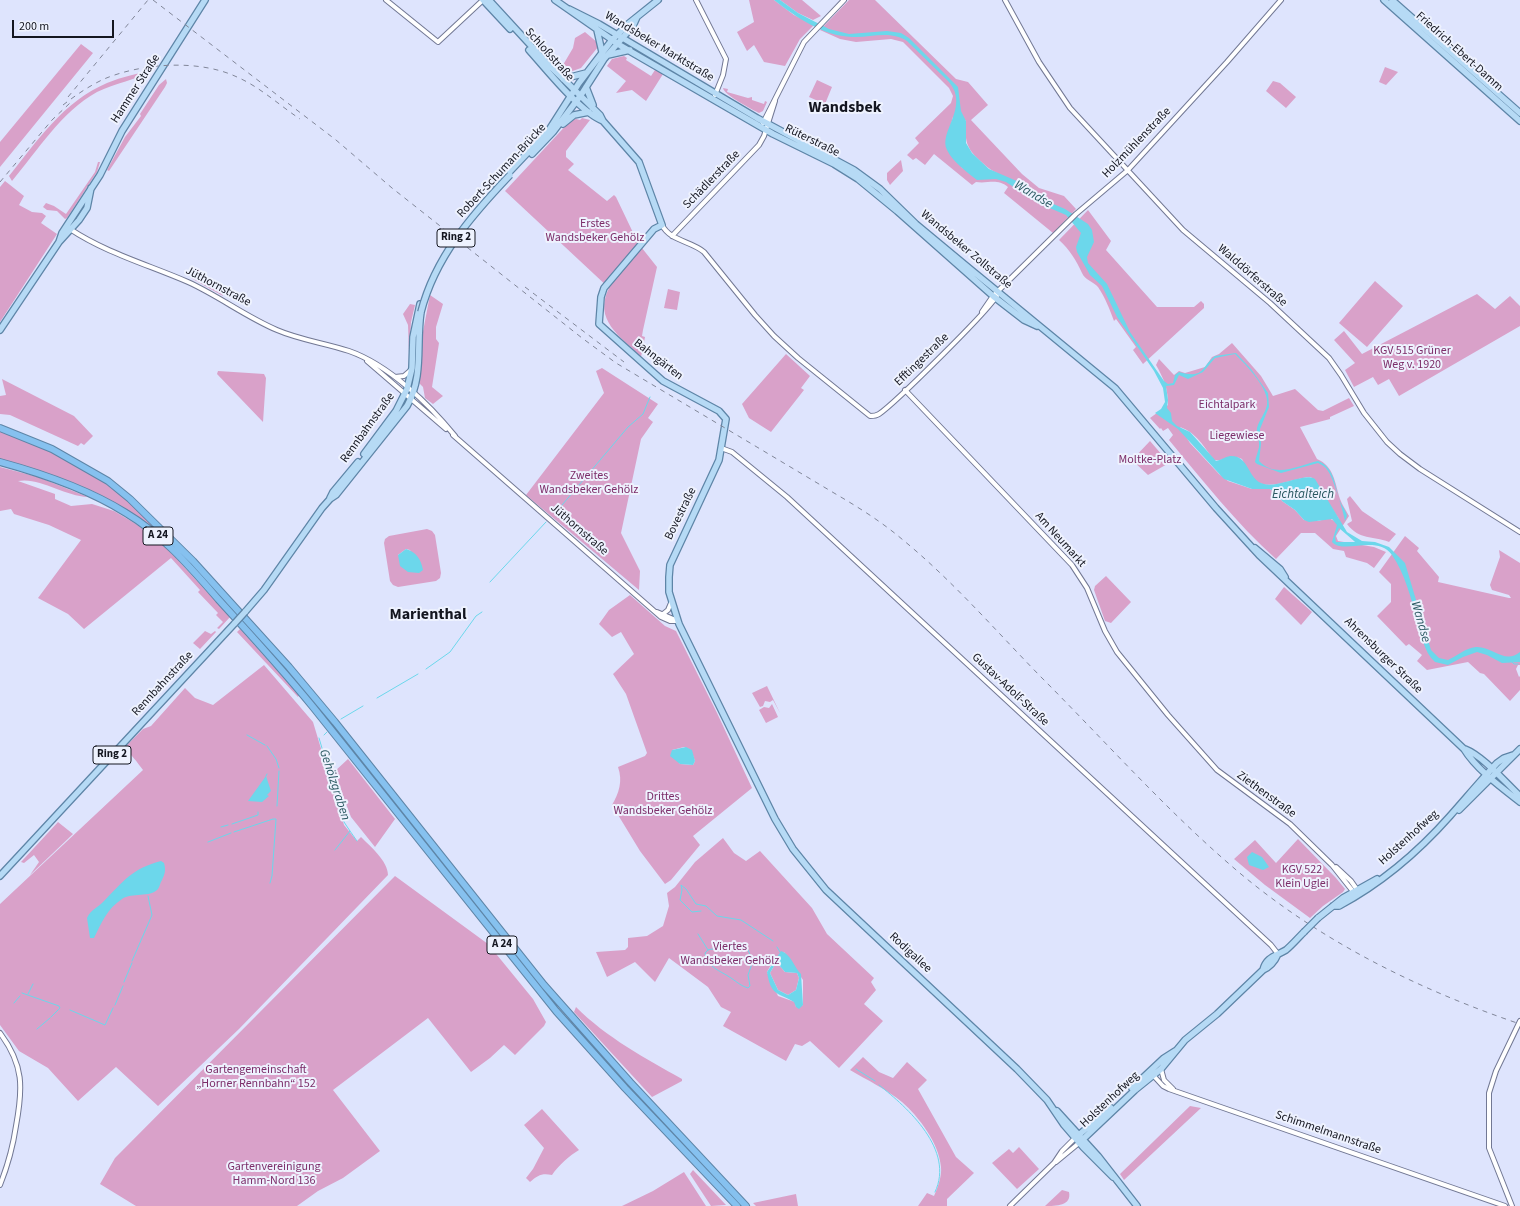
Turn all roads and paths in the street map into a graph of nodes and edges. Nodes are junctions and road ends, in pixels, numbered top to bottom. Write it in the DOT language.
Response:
graph roads {
  1 [pos="210,0"];
  2 [pos="386,0"];
  3 [pos="485,0"];
  4 [pos="555,0"];
  5 [pos="658,0"];
  6 [pos="696,0"];
  7 [pos="844,0"];
  8 [pos="1005,0"];
  9 [pos="1281,0"];
  10 [pos="1384,0"];
  11 [pos="1392,0"];
  12 [pos="204,2"];
  13 [pos="569,9"];
  14 [pos="596,28"];
  15 [pos="619,37"];
  16 [pos="615,41"];
  17 [pos="630,50"];
  18 [pos="602,52"];
  19 [pos="607,56"];
  20 [pos="586,73"];
  21 [pos="563,79"];
  22 [pos="586,87"];
  23 [pos="575,90"];
  24 [pos="571,96"];
  25 [pos="581,96"];
  26 [pos="714,96"];
  27 [pos="577,101"];
  28 [pos="591,110"];
  29 [pos="1520,113"];
  30 [pos="1520,121"];
  31 [pos="765,128"];
  32 [pos="553,132"];
  33 [pos="1128,170"];
  34 [pos="509,174"];
  35 [pos="878,187"];
  36 [pos="897,211"];
  37 [pos="662,225"];
  38 [pos="68,228"];
  39 [pos="672,236"];
  40 [pos="29,288"];
  41 [pos="999,292"];
  42 [pos="994,297"];
  43 [pos="419,312"];
  44 [pos="600,316"];
  45 [pos="1042,329"];
  46 [pos="0,330"];
  47 [pos="607,332"];
  48 [pos="0,336"];
  49 [pos="363,358"];
  50 [pos="412,368"];
  51 [pos="394,377"];
  52 [pos="905,390"];
  53 [pos="406,392"];
  54 [pos="1121,394"];
  55 [pos="412,396"];
  56 [pos="726,418"];
  57 [pos="0,428"];
  58 [pos="721,448"];
  59 [pos="0,462"];
  60 [pos="330,499"];
  61 [pos="1520,532"];
  62 [pos="671,603"];
  63 [pos="653,610"];
  64 [pos="662,614"];
  65 [pos="678,621"];
  66 [pos="1190,740"];
  67 [pos="1520,749"];
  68 [pos="1492,774"];
  69 [pos="1520,796"];
  70 [pos="1520,802"];
  71 [pos="0,876"];
  72 [pos="1356,892"];
  73 [pos="1278,954"];
  74 [pos="1520,1021"];
  75 [pos="0,1033"];
  76 [pos="1177,1049"];
  77 [pos="1161,1069"];
  78 [pos="1151,1074"];
  79 [pos="1176,1091"];
  80 [pos="1052,1107"];
  81 [pos="1080,1134"];
  82 [pos="1075,1138"];
  83 [pos="1084,1139"];
  84 [pos="1079,1144"];
  85 [pos="1054,1164"];
  86 [pos="1113,1177"];
  87 [pos="0,1185"];
  88 [pos="737,1206"];
  89 [pos="746,1206"];
  90 [pos="1010,1206"];
  91 [pos="1136,1206"];
  92 [pos="1505,1206"];
  93 [pos="1512,1206"];
  1 -- 12 [label="main road, Hammer Straße"];
  2 -- 3 [label="street"];
  3 -- 21 [label="main road, Schloßstraße"];
  3 -- 24 [label="main road, Schloßstraße"];
  4 -- 13 [label="main road, Wandsbeker Marktstraße"];
  5 -- 15 [label="main road, Ring 2"];
  6 -- 26 [label="street"];
  7 -- 31 [label="street, Schädlerstraße"];
  8 -- 33 [label="street, Walddörferstraße"];
  9 -- 33 [label="street, Holzmühlenstraße"];
  10 -- 30 [label="main road, Friedrich-Ebert-Damm"];
  11 -- 29 [label="main road, Friedrich-Ebert-Damm"];
  12 -- 38 [label="main road, Hammer Straße"];
  13 -- 14 [label="main road, Wandsbeker Marktstraße"];
  13 -- 15 [label="main road, Wandsbeker Marktstraße"];
  14 -- 16 [label="main road, Wandsbeker Marktstraße"];
  14 -- 18 [label="main road"];
  15 -- 16 [label="main road, Ring 2"];
  15 -- 26 [label="main road, Wandsbeker Marktstraße"];
  16 -- 17 [label="main road, Wandsbeker Marktstraße"];
  16 -- 18 [label="main road, Robert-Schuman-Brücke / Ring 2"];
  16 -- 19 [label="main road, Robert-Schuman-Brücke / Ring 2"];
  17 -- 19 [label="main road"];
  17 -- 26 [label="main road, Wandsbeker Marktstraße"];
  18 -- 20 [label="main road, Robert-Schuman-Brücke / Ring 2"];
  19 -- 22 [label="main road, Robert-Schuman-Brücke / Ring 2"];
  20 -- 21 [label="main road"];
  20 -- 23 [label="main road, Robert-Schuman-Brücke / Ring 2"];
  21 -- 23 [label="main road, Schloßstraße"];
  22 -- 25 [label="main road, Robert-Schuman-Brücke / Ring 2"];
  22 -- 28 [label="main road"];
  23 -- 24 [label="main road, Robert-Schuman-Brücke / Ring 2"];
  23 -- 25 [label="main road, Schloßstraße"];
  24 -- 27 [label="main road, Schloßstraße"];
  24 -- 34 [label="main road, Robert-Schuman-Brücke / Ring 2"];
  25 -- 27 [label="main road, Robert-Schuman-Brücke / Ring 2"];
  25 -- 28 [label="main road, Schloßstraße"];
  26 -- 31 [label="main road, Rüterstraße"];
  27 -- 28 [label="main road, Schloßstraße"];
  27 -- 32 [label="main road, Robert-Schuman-Brücke / Ring 2"];
  28 -- 32 [label="main road"];
  28 -- 37 [label="main road, Schloßstraße"];
  31 -- 35 [label="main road, Rüterstraße"];
  31 -- 36 [label="main road, Rüterstraße"];
  31 -- 39 [label="street, Schädlerstraße"];
  32 -- 34 [label="main road, Robert-Schuman-Brücke / Ring 2"];
  33 -- 41 [label="street, Holzmühlenstraße"];
  33 -- 61 [label="street, Walddörferstraße"];
  34 -- 43 [label="main road, Robert-Schuman-Brücke / Ring 2, bridge"];
  35 -- 41 [label="main road, Wandsbeker Zollstraße"];
  36 -- 42 [label="main road, Wandsbeker Zollstraße"];
  37 -- 39 [label="street, Schloßstraße"];
  37 -- 44 [label="main road"];
  38 -- 40 [label="main road, Hammer Straße"];
  38 -- 49 [label="street, Jüthornstraße"];
  39 -- 52 [label="street, Efftingestraße"];
  40 -- 46 [label="main road, Hammer Straße"];
  40 -- 48 [label="main road, Hammer Straße"];
  41 -- 42 [label="street, Holzmühlenstraße"];
  41 -- 45 [label="main road, Wandsbeker Zollstraße"];
  42 -- 45 [label="main road, Wandsbeker Zollstraße"];
  42 -- 52 [label="street, Efftingestraße"];
  43 -- 50 [label="main road, Robert-Schuman-Brücke / Ring 2"];
  43 -- 55 [label="main road, Robert-Schuman-Brücke / Ring 2"];
  44 -- 47 [label="main road"];
  44 -- 47 [label="main road, Bahngärten"];
  45 -- 54 [label="main road, Wandsbeker Zollstraße"];
  47 -- 56 [label="main road, Bahngärten"];
  49 -- 51 [label="street, Jüthornstraße"];
  49 -- 53 [label="street, Jüthornstraße"];
  50 -- 51 [label="street"];
  50 -- 53 [label="main road, Robert-Schuman-Brücke / Ring 2"];
  51 -- 53 [label="street, Jüthornstraße"];
  52 -- 66 [label="street, Am Neumarkt"];
  53 -- 55 [label="street, Jüthornstraße"];
  53 -- 60 [label="main road, Rennbahnstraße / Ring 2"];
  54 -- 68 [label="main road, Ahrensburger Straße"];
  55 -- 60 [label="main road, Rennbahnstraße / Ring 2"];
  55 -- 63 [label="street, Jüthornstraße"];
  56 -- 58 [label="main road, Bovestraße"];
  57 -- 89 [label="highway, A 24"];
  58 -- 62 [label="main road, Bovestraße"];
  58 -- 73 [label="street, Gustav-Adolf-Straße"];
  59 -- 88 [label="highway, A 24"];
  60 -- 71 [label="main road, Rennbahnstraße / Ring 2, bridge"];
  62 -- 64 [label="street"];
  62 -- 65 [label="main road, Bovestraße"];
  63 -- 64 [label="street, Jüthornstraße"];
  63 -- 65 [label="street, Jüthornstraße"];
  64 -- 65 [label="street, Jüthornstraße"];
  65 -- 80 [label="main road, Rodigallee"];
  66 -- 72 [label="street, Ziethenstraße"];
  67 -- 68 [label="main road, Holstenhofweg"];
  68 -- 69 [label="main road, Ahrensburger Straße"];
  68 -- 70 [label="main road, Ahrensburger Straße"];
  68 -- 72 [label="main road, Holstenhofweg"];
  72 -- 73 [label="main road, Holstenhofweg, bridge"];
  73 -- 76 [label="main road, Holstenhofweg"];
  74 -- 93 [label="street"];
  75 -- 87 [label="street"];
  76 -- 77 [label="main road, Holstenhofweg"];
  76 -- 78 [label="main road, Holstenhofweg"];
  77 -- 78 [label="main road, Holstenhofweg"];
  77 -- 79 [label="street"];
  78 -- 79 [label="street, Schimmelmannstraße"];
  78 -- 81 [label="main road, Holstenhofweg"];
  78 -- 83 [label="main road, Holstenhofweg"];
  79 -- 92 [label="street, Schimmelmannstraße"];
  80 -- 81 [label="main road, Rodigallee"];
  80 -- 82 [label="main road, Rodigallee"];
  81 -- 82 [label="main road, Holstenhofweg"];
  81 -- 83 [label="main road, Rodigallee"];
  82 -- 84 [label="main road, Rodigallee"];
  82 -- 85 [label="street, Holstenhofweg"];
  83 -- 84 [label="main road, Holstenhofweg"];
  83 -- 86 [label="main road, Rodigallee"];
  84 -- 85 [label="street, Holstenhofweg"];
  84 -- 86 [label="main road, Rodigallee"];
  85 -- 90 [label="street, Holstenhofweg"];
  86 -- 91 [label="main road, Rodigallee"];
}
